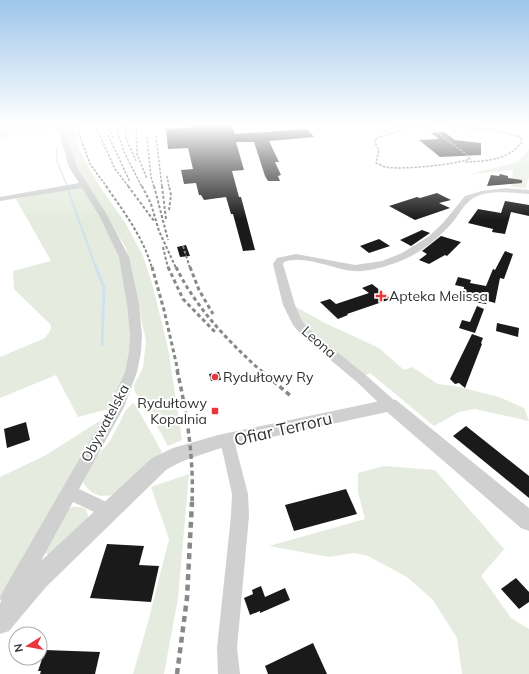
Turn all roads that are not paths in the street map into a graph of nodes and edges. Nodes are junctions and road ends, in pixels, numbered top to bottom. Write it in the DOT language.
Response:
graph roads {
  1 [pos="69,156"];
  2 [pos="84,185"];
  3 [pos="529,192"];
  4 [pos="9,198"];
  5 [pos="0,200"];
  6 [pos="0,206"];
  7 [pos="390,405"];
  8 [pos="227,440"];
  9 [pos="68,492"];
  10 [pos="109,511"];
  11 [pos="529,521"];
  12 [pos="0,622"];
  13 [pos="229,674"];
  1 -- 2 [label="street, Obywatelska"];
  2 -- 4 [label="street"];
  2 -- 9 [label="street, Obywatelska"];
  3 -- 7 [label="street, Leona"];
  4 -- 5 [label="street"];
  4 -- 6 [label="street"];
  7 -- 8 [label="street, Ofiar Terroru"];
  7 -- 11 [label="street"];
  8 -- 10 [label="street, Obywatelska"];
  8 -- 13 [label="street, Ofiar Terroru"];
  9 -- 10 [label="street"];
  9 -- 12 [label="street, Obywatelska"];
  10 -- 12 [label="street, Obywatelska"];
}
